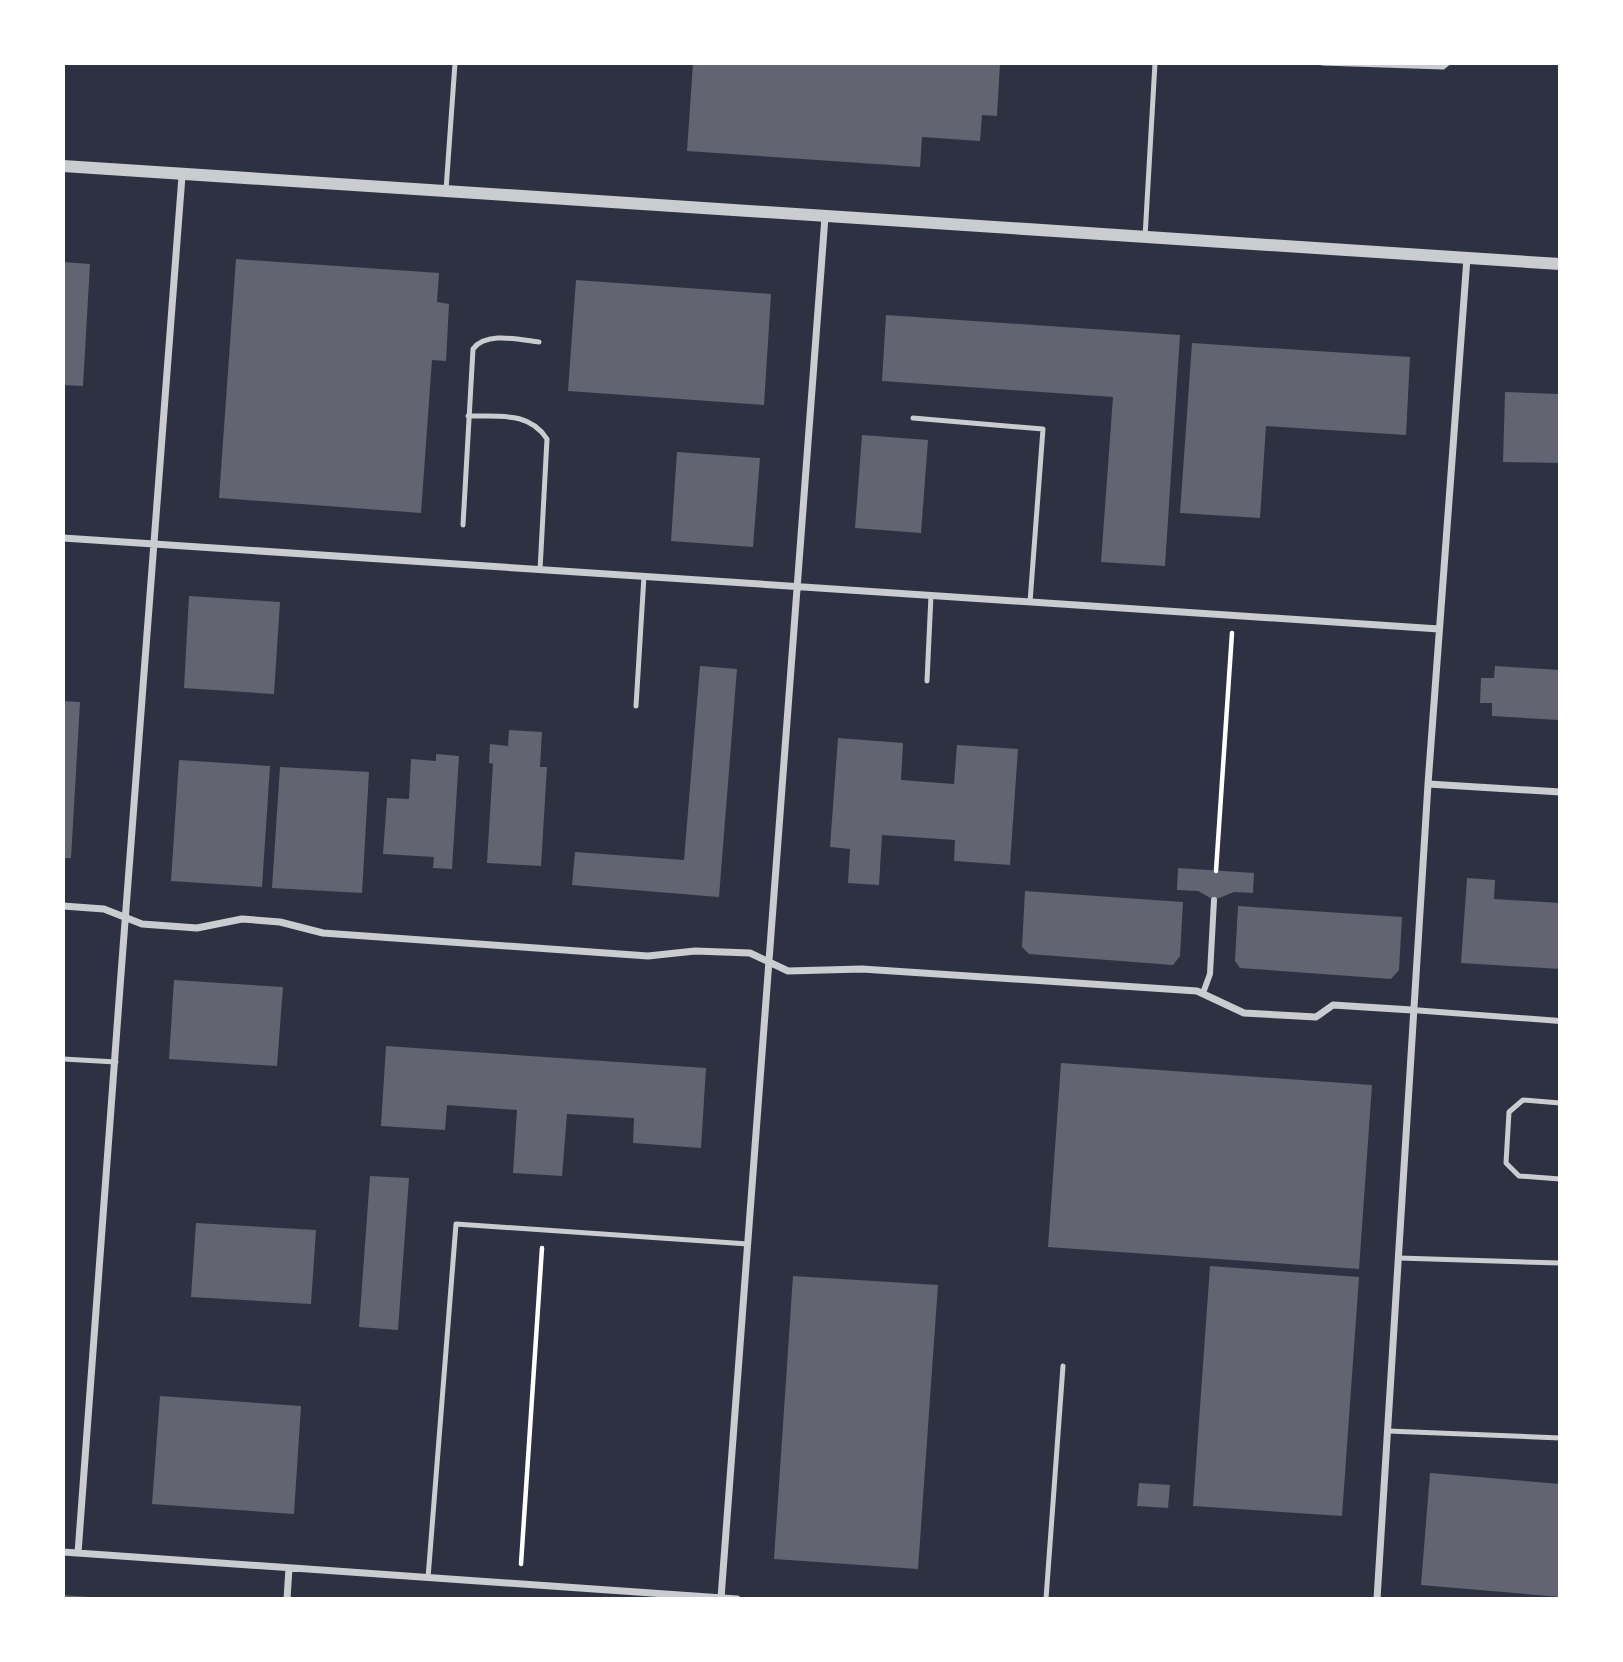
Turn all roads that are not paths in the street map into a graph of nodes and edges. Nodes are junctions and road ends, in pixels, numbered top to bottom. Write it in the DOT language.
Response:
graph roads {
  1 [pos="455,63"];
  2 [pos="1155,63"];
  3 [pos="1322,63"];
  4 [pos="1448,63"];
  5 [pos="63,166"];
  6 [pos="182,176"];
  7 [pos="445,193"];
  8 [pos="825,217"];
  9 [pos="1145,237"];
  10 [pos="1467,258"];
  11 [pos="1560,264"];
  12 [pos="540,342"];
  13 [pos="468,416"];
  14 [pos="913,418"];
  15 [pos="463,525"];
  16 [pos="63,538"];
  17 [pos="151,544"];
  18 [pos="540,570"];
  19 [pos="644,576"];
  20 [pos="797,586"];
  21 [pos="931,595"];
  22 [pos="1030,602"];
  23 [pos="1439,629"];
  24 [pos="927,681"];
  25 [pos="636,706"];
  26 [pos="1427,784"];
  27 [pos="1560,792"];
  28 [pos="1214,900"];
  29 [pos="63,906"];
  30 [pos="123,916"];
  31 [pos="769,962"];
  32 [pos="1203,993"];
  33 [pos="1412,1010"];
  34 [pos="1560,1021"];
  35 [pos="63,1059"];
  36 [pos="116,1062"];
  37 [pos="1560,1103"];
  38 [pos="1560,1180"];
  39 [pos="748,1244"];
  40 [pos="1399,1258"];
  41 [pos="1560,1263"];
  42 [pos="1063,1366"];
  43 [pos="1388,1431"];
  44 [pos="1560,1438"];
  45 [pos="63,1552"];
  46 [pos="78,1553"];
  47 [pos="289,1568"];
  48 [pos="428,1578"];
  49 [pos="721,1598"];
  50 [pos="287,1599"];
  51 [pos="737,1599"];
  52 [pos="1046,1599"];
  53 [pos="1377,1599"];
  1 -- 7 [label="lane"];
  2 -- 9 [label="lane"];
  3 -- 4 [label="lane"];
  5 -- 6 [label="street"];
  6 -- 7 [label="street"];
  6 -- 17 [label="street"];
  7 -- 8 [label="street"];
  8 -- 9 [label="street"];
  8 -- 20 [label="street"];
  9 -- 10 [label="street"];
  10 -- 11 [label="street"];
  10 -- 23 [label="street"];
  12 -- 13 [label="lane"];
  13 -- 15 [label="lane"];
  13 -- 18 [label="lane"];
  14 -- 22 [label="lane"];
  16 -- 17 [label="street"];
  17 -- 18 [label="street"];
  17 -- 30 [label="street"];
  18 -- 19 [label="street"];
  19 -- 20 [label="street"];
  19 -- 25 [label="lane"];
  20 -- 21 [label="street"];
  20 -- 31 [label="street"];
  21 -- 22 [label="street"];
  21 -- 24 [label="lane"];
  22 -- 23 [label="street"];
  23 -- 26 [label="street"];
  26 -- 27 [label="street"];
  26 -- 33 [label="street"];
  28 -- 32 [label="street"];
  29 -- 30 [label="street"];
  30 -- 31 [label="street"];
  30 -- 36 [label="street"];
  31 -- 32 [label="street"];
  31 -- 39 [label="street"];
  32 -- 33 [label="street"];
  33 -- 34 [label="street"];
  33 -- 40 [label="street"];
  35 -- 36 [label="lane"];
  36 -- 46 [label="street"];
  37 -- 38 [label="lane"];
  39 -- 48 [label="lane"];
  39 -- 49 [label="street"];
  40 -- 41 [label="lane"];
  40 -- 43 [label="street"];
  42 -- 52 [label="lane"];
  43 -- 44 [label="lane"];
  43 -- 53 [label="street"];
  45 -- 46 [label="street"];
  46 -- 47 [label="street"];
  47 -- 48 [label="street"];
  47 -- 50 [label="street"];
  48 -- 49 [label="street"];
  49 -- 51 [label="street"];
}
